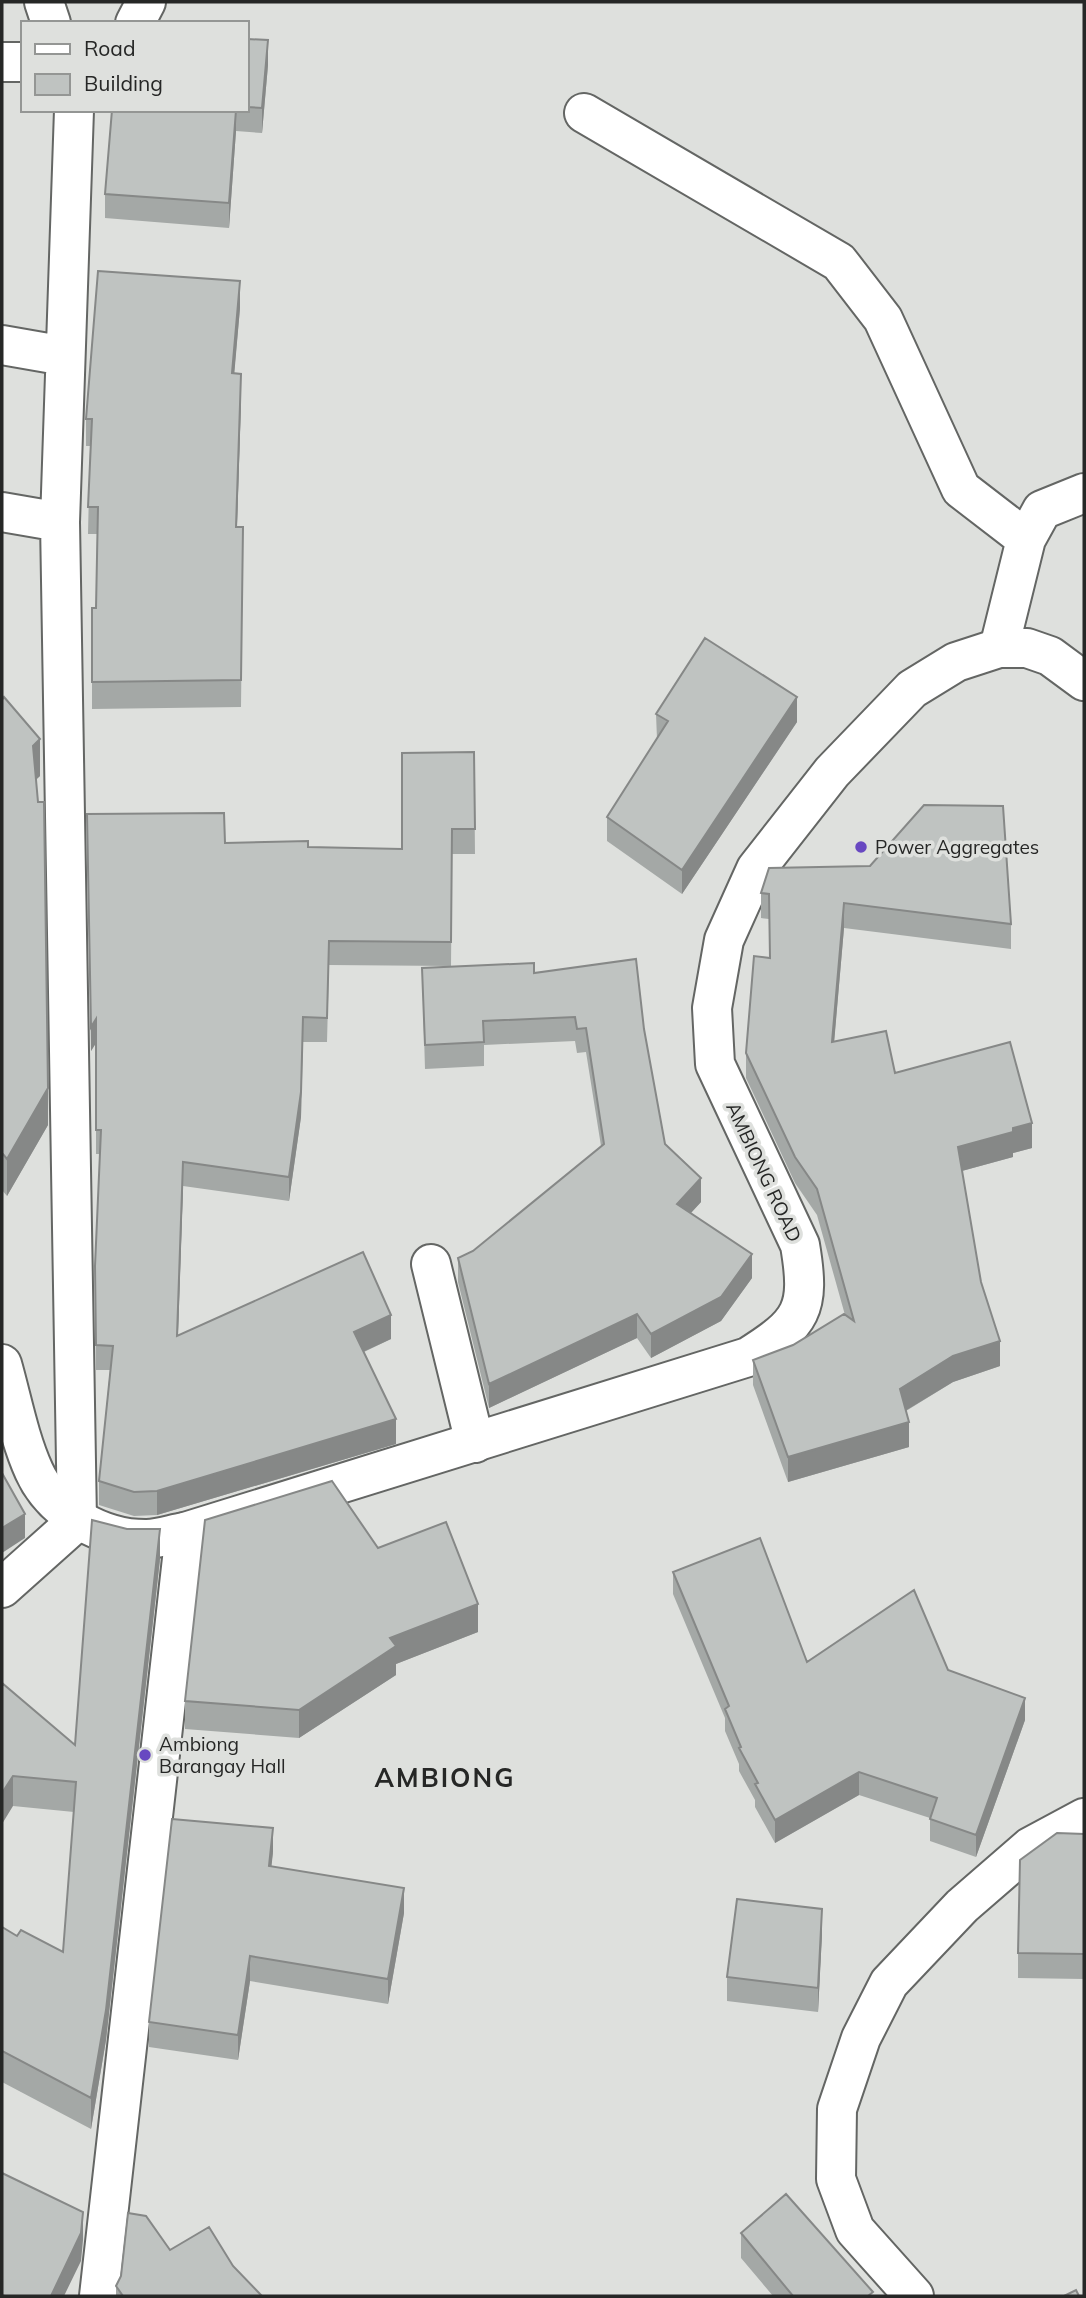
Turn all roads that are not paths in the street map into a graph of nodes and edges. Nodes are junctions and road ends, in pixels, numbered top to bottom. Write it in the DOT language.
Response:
graph roads {
  1 [pos="44,2"];
  2 [pos="146,2"];
  3 [pos="50,21"];
  4 [pos="136,21"];
  5 [pos="2,62"];
  6 [pos="21,62"];
  7 [pos="74,112"];
  8 [pos="584,113"];
  9 [pos="2,345"];
  10 [pos="65,356"];
  11 [pos="1084,493"];
  12 [pos="2,512"];
  13 [pos="60,522"];
  14 [pos="1026,539"];
  15 [pos="999,648"];
  16 [pos="1084,681"];
  17 [pos="430,1264"];
  18 [pos="2,1364"];
  19 [pos="475,1443"];
  20 [pos="77,1521"];
  21 [pos="185,1532"];
  22 [pos="2,1588"];
  23 [pos="1084,1818"];
  24 [pos="99,2296"];
  25 [pos="914,2296"];
  1 -- 3 [label="street"];
  2 -- 4 [label="street"];
  5 -- 6 [label="street"];
  7 -- 10 [label="street"];
  8 -- 14 [label="street"];
  9 -- 10 [label="street"];
  10 -- 13 [label="street"];
  11 -- 14 [label="street"];
  12 -- 13 [label="street"];
  13 -- 20 [label="street"];
  14 -- 15 [label="street"];
  15 -- 16 [label="street, AMBIONG ROAD"];
  15 -- 19 [label="street, AMBIONG ROAD"];
  17 -- 19 [label="street"];
  18 -- 20 [label="street"];
  19 -- 21 [label="street, AMBIONG ROAD"];
  20 -- 21 [label="street, AMBIONG ROAD"];
  20 -- 22 [label="street"];
  21 -- 24 [label="street"];
  23 -- 25 [label="street"];
}
